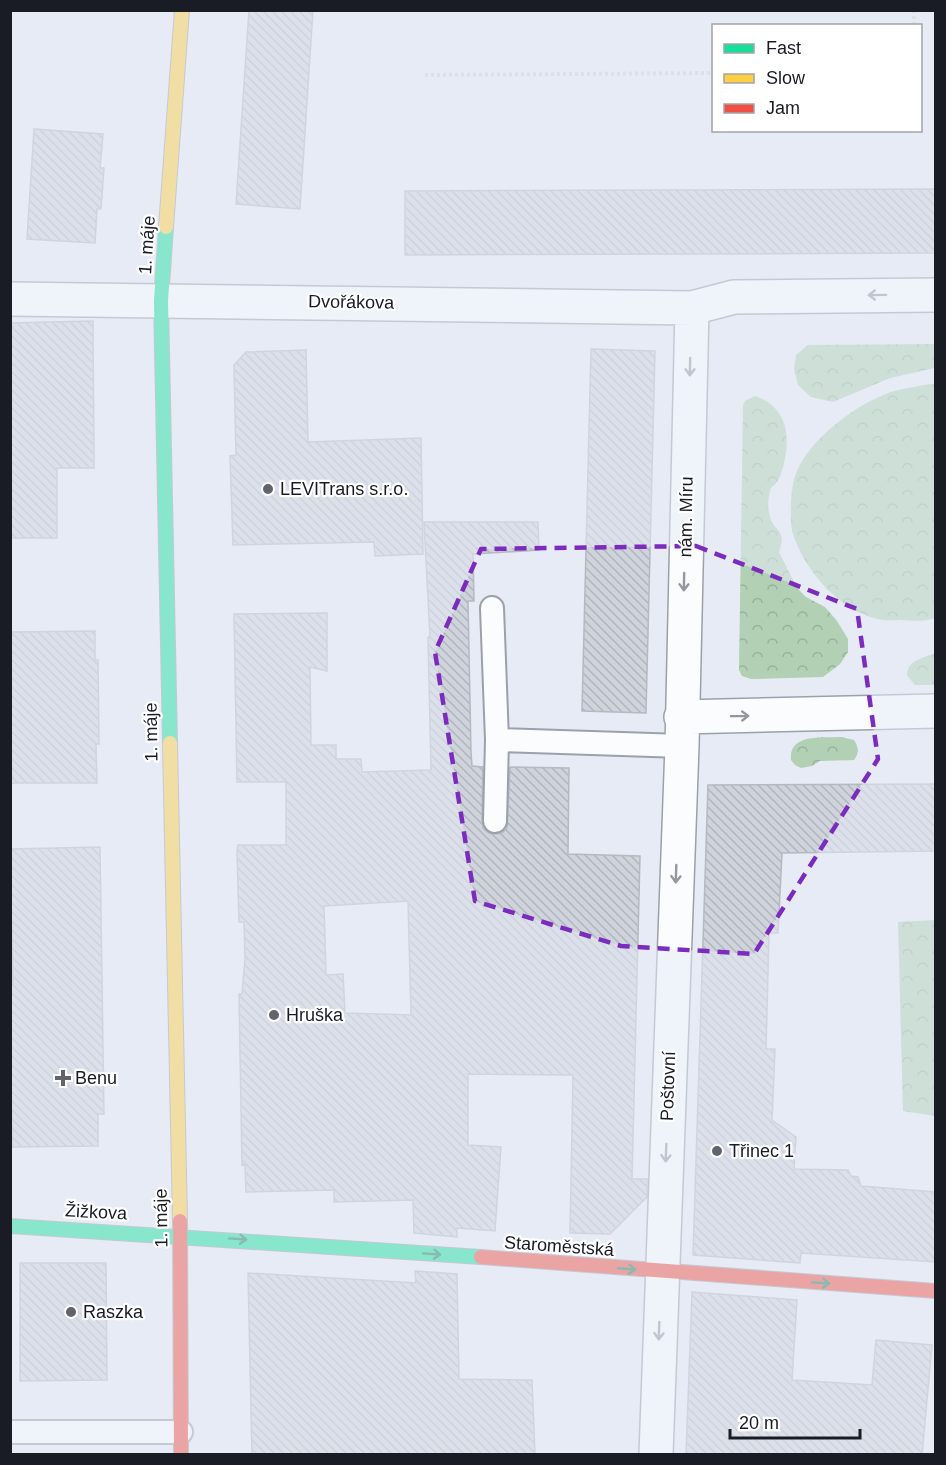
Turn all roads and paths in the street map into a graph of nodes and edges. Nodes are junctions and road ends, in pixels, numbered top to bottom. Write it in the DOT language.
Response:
graph roads {
  1 [pos="182,10"];
  2 [pos="712,73"];
  3 [pos="425,75"];
  4 [pos="936,295"];
  5 [pos="10,299"];
  6 [pos="160,301"];
  7 [pos="692,308"];
  8 [pos="492,608"];
  9 [pos="936,711"];
  10 [pos="682,731"];
  11 [pos="497,740"];
  12 [pos="495,821"];
  13 [pos="10,1226"];
  14 [pos="180,1234"];
  15 [pos="661,1272"];
  16 [pos="936,1291"];
  17 [pos="10,1432"];
  18 [pos="181,1443"];
  19 [pos="656,1455"];
  1 -- 6 [label="main road, 1. máje"];
  2 -- 3 [label="path"];
  4 -- 7 [label="street, one-way"];
  5 -- 6 [label="street, Dvořákova"];
  6 -- 7 [label="street, Dvořákova"];
  6 -- 14 [label="main road, 1. máje"];
  7 -- 10 [label="street, nám. Míru, one-way"];
  8 -- 11 [label="lane"];
  10 -- 9 [label="street, one-way"];
  10 -- 11 [label="lane"];
  10 -- 15 [label="street, Poštovní, one-way"];
  11 -- 12 [label="lane"];
  13 -- 14 [label="main road, Žižkova"];
  14 -- 15 [label="main road, Staroměstská, one-way"];
  14 -- 18 [label="main road, 1. máje"];
  15 -- 16 [label="main road, Staroměstská, one-way"];
  15 -- 19 [label="street, Poštovní, one-way"];
  17 -- 18 [label="lane"];
}
